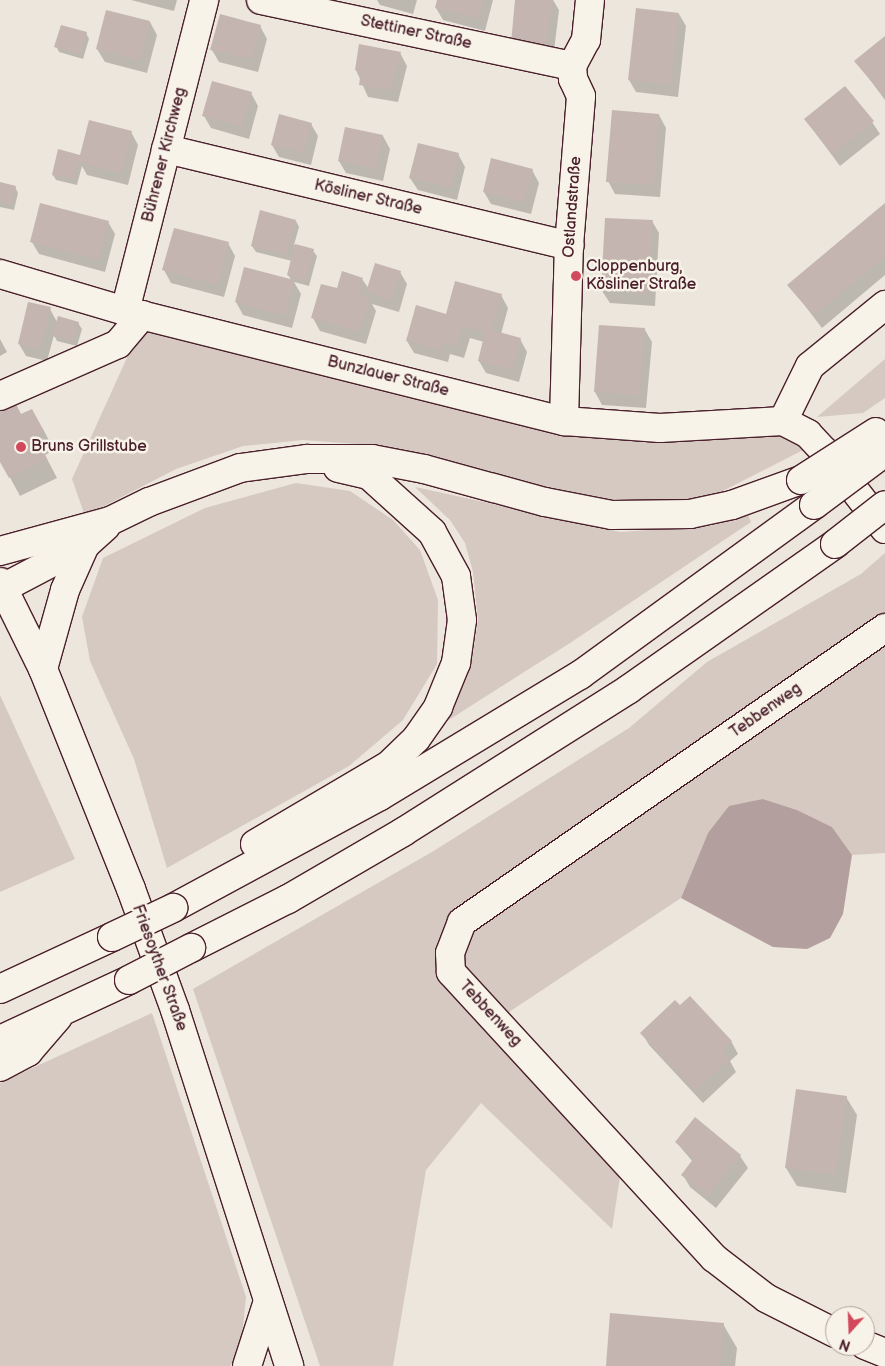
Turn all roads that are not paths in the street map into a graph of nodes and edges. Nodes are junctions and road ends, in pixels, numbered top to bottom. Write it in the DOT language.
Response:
graph roads {
  1 [pos="204,0"];
  2 [pos="261,0"];
  3 [pos="590,0"];
  4 [pos="572,66"];
  5 [pos="166,149"];
  6 [pos="569,246"];
  7 [pos="0,274"];
  8 [pos="885,305"];
  9 [pos="134,313"];
  10 [pos="0,396"];
  11 [pos="564,421"];
  12 [pos="783,422"];
  13 [pos="882,436"];
  14 [pos="307,460"];
  15 [pos="885,505"];
  16 [pos="110,521"];
  17 [pos="885,529"];
  18 [pos="85,545"];
  19 [pos="0,551"];
  20 [pos="2,585"];
  21 [pos="885,628"];
  22 [pos="43,668"];
  23 [pos="236,874"];
  24 [pos="0,989"];
  25 [pos="64,1010"];
  26 [pos="0,1040"];
  27 [pos="0,1066"];
  28 [pos="268,1301"];
  29 [pos="825,1328"];
  30 [pos="247,1366"];
  31 [pos="289,1366"];
  1 -- 5 [label="main road, Bührener Kirchweg"];
  2 -- 4 [label="main road, Stettiner Straße"];
  3 -- 4 [label="main road"];
  4 -- 6 [label="main road, Ostlandstraße"];
  5 -- 6 [label="main road, Kösliner Straße"];
  5 -- 9 [label="main road, Bührener Kirchweg"];
  6 -- 11 [label="main road, Ostlandstraße"];
  7 -- 9 [label="main road, Bunzlauer Straße"];
  8 -- 12 [label="main road"];
  9 -- 10 [label="main road"];
  9 -- 11 [label="main road, Bunzlauer Straße"];
  11 -- 12 [label="main road, Bunzlauer Straße"];
  12 -- 17 [label="main road"];
  13 -- 14 [label="main road, bridge"];
  13 -- 23 [label="main road, bridge"];
  14 -- 16 [label="main road"];
  14 -- 23 [label="main road"];
  15 -- 25 [label="main road, bridge"];
  16 -- 18 [label="main road"];
  16 -- 19 [label="main road"];
  18 -- 20 [label="main road"];
  18 -- 22 [label="main road"];
  20 -- 22 [label="main road, Friesoyther Straße"];
  21 -- 29 [label="main road, Tebbenweg"];
  22 -- 28 [label="main road, Friesoyther Straße"];
  23 -- 24 [label="main road, bridge"];
  25 -- 26 [label="main road"];
  25 -- 27 [label="main road"];
  28 -- 30 [label="main road"];
  28 -- 31 [label="main road, Friesoyther Straße"];
}
